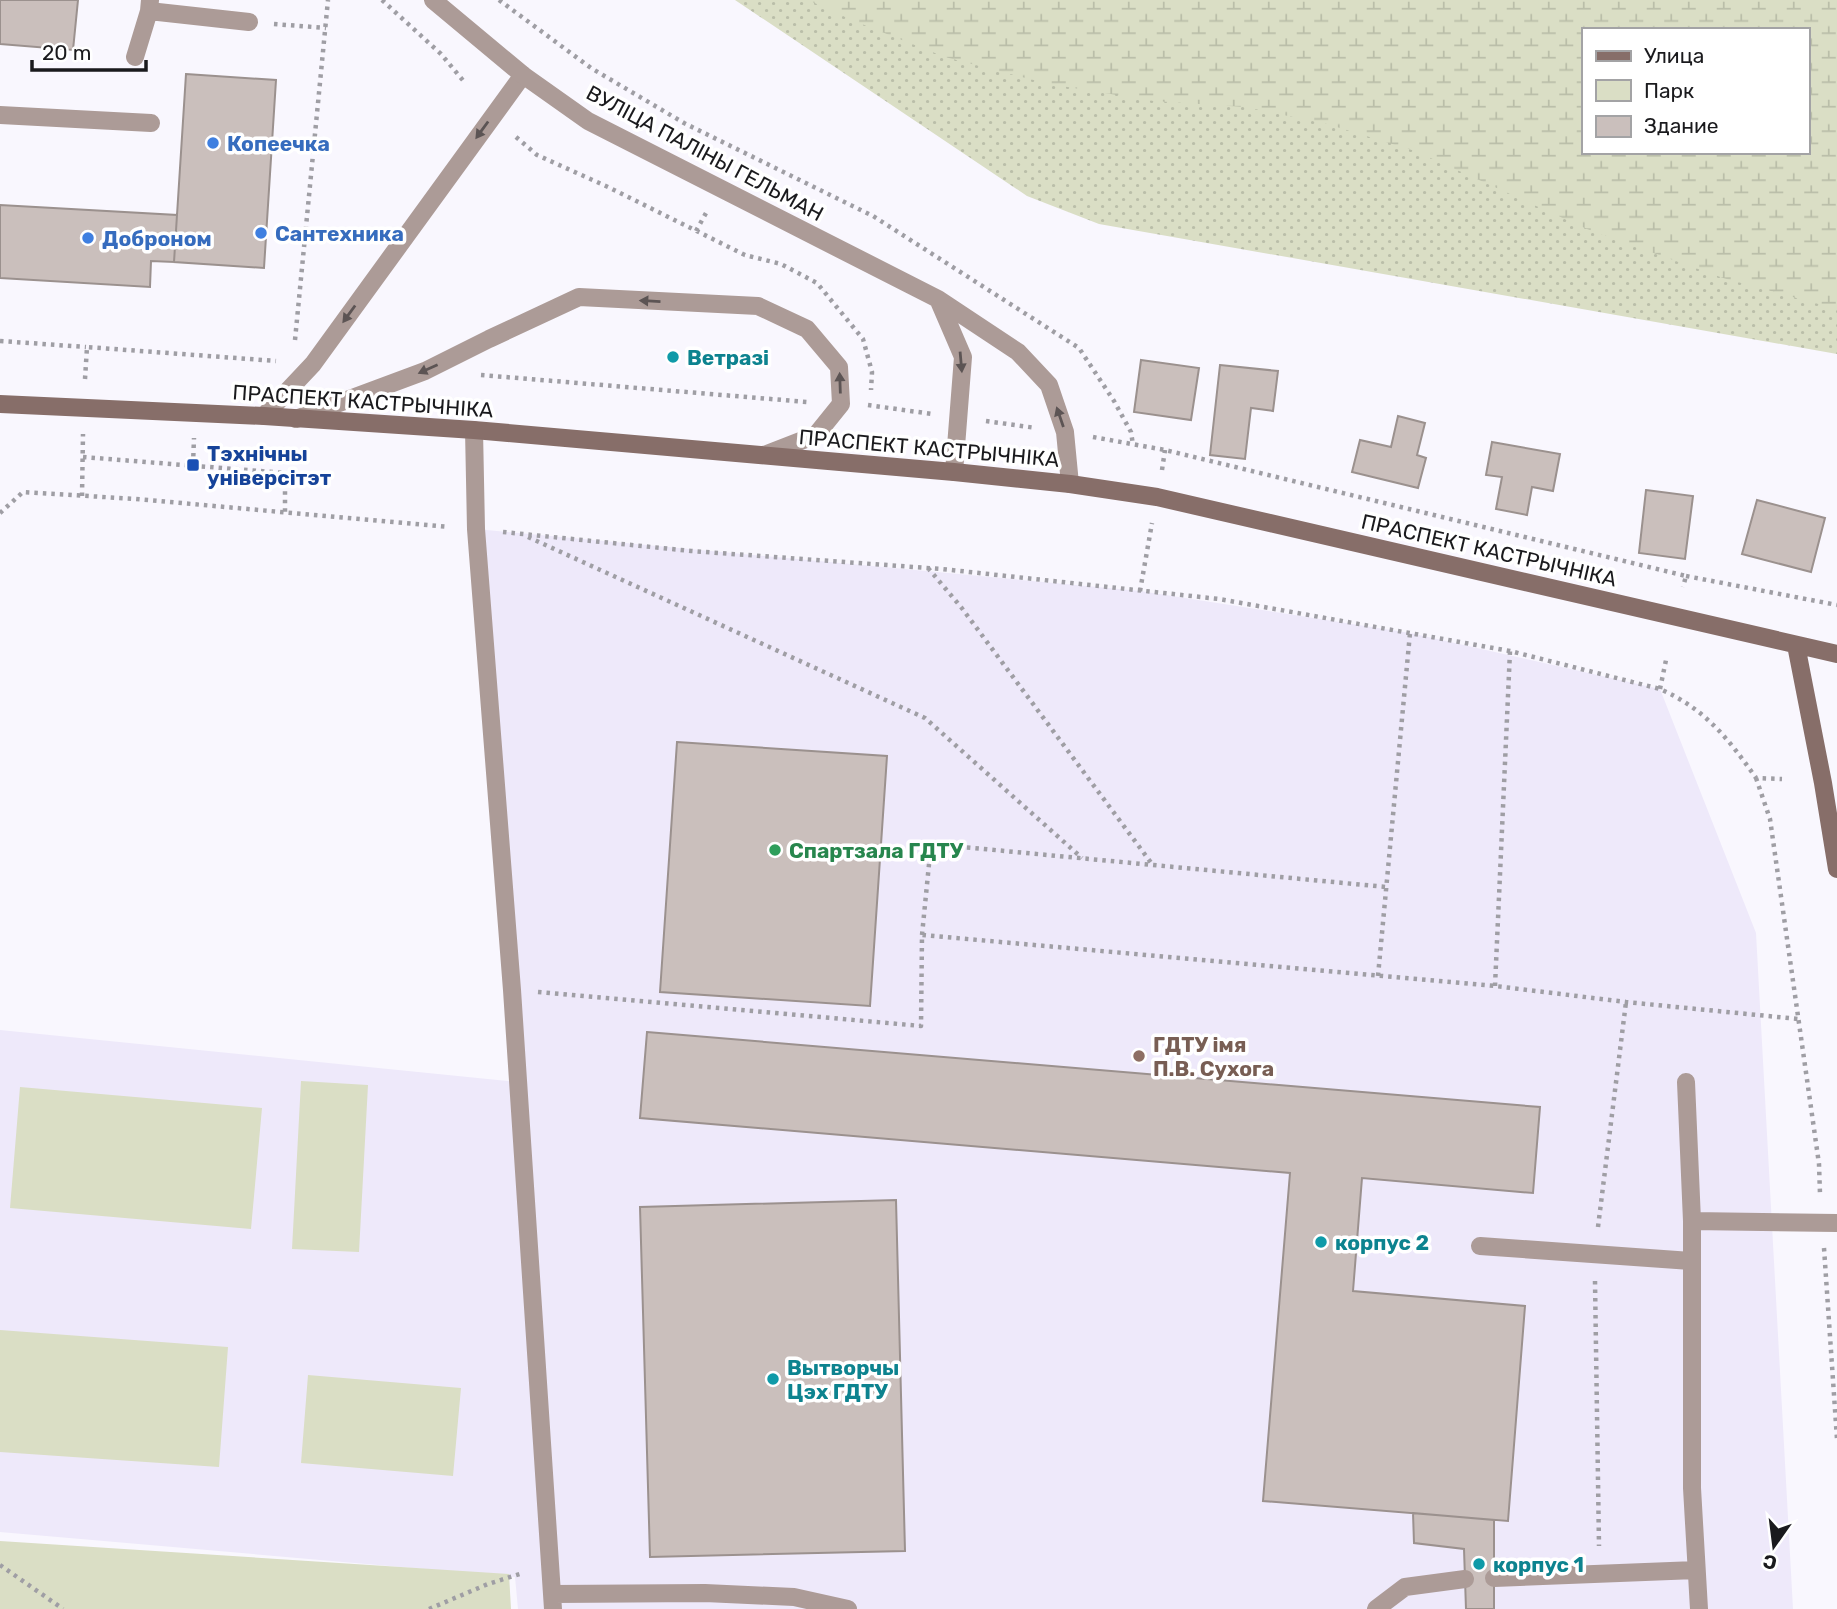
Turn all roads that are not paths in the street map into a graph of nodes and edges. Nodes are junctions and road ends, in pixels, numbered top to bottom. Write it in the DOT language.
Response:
graph roads {
  1 [pos="433,0"];
  2 [pos="150,6"];
  3 [pos="249,22"];
  4 [pos="135,57"];
  5 [pos="523,75"];
  6 [pos="0,116"];
  7 [pos="151,123"];
  8 [pos="937,299"];
  9 [pos="0,404"];
  10 [pos="264,416"];
  11 [pos="296,419"];
  12 [pos="474,430"];
  13 [pos="764,455"];
  14 [pos="954,472"];
  15 [pos="1070,484"];
  16 [pos="1796,645"];
  17 [pos="1837,653"];
  18 [pos="1837,867"];
  19 [pos="1686,1082"];
  20 [pos="1692,1221"];
  21 [pos="1829,1223"];
  22 [pos="1480,1246"];
  23 [pos="1691,1261"];
  24 [pos="1696,1570"];
  25 [pos="1494,1578"];
  26 [pos="1465,1579"];
  27 [pos="553,1601"];
  28 [pos="848,1609"];
  29 [pos="1376,1609"];
  30 [pos="1699,1609"];
  1 -- 5 [label="street, ВУЛІЦА ПАЛІНЫ ГЕЛЬМАН"];
  2 -- 3 [label="street"];
  2 -- 4 [label="street"];
  5 -- 8 [label="street, ВУЛІЦА ПАЛІНЫ ГЕЛЬМАН"];
  5 -- 10 [label="street, one-way"];
  6 -- 7 [label="street"];
  8 -- 14 [label="street, one-way"];
  15 -- 8 [label="street, ВУЛІЦА ПАЛІНЫ ГЕЛЬМАН, one-way"];
  9 -- 10 [label="main road, ПРАСПЕКТ КАСТРЫЧНІКА"];
  10 -- 11 [label="main road, ПРАСПЕКТ КАСТРЫЧНІКА"];
  11 -- 12 [label="main road, ПРАСПЕКТ КАСТРЫЧНІКА"];
  13 -- 11 [label="street, one-way"];
  12 -- 13 [label="main road, ПРАСПЕКТ КАСТРЫЧНІКА"];
  12 -- 27 [label="street"];
  13 -- 14 [label="main road, ПРАСПЕКТ КАСТРЫЧНІКА"];
  14 -- 15 [label="main road, ПРАСПЕКТ КАСТРЫЧНІКА"];
  15 -- 16 [label="main road, ПРАСПЕКТ КАСТРЫЧНІКА"];
  16 -- 17 [label="main road, ПРАСПЕКТ КАСТРЫЧНІКА"];
  16 -- 18 [label="main road"];
  19 -- 20 [label="street"];
  20 -- 21 [label="street"];
  20 -- 23 [label="street"];
  22 -- 23 [label="street"];
  23 -- 24 [label="street"];
  24 -- 25 [label="street"];
  24 -- 30 [label="street"];
  26 -- 29 [label="street"];
  27 -- 28 [label="street"];
}
